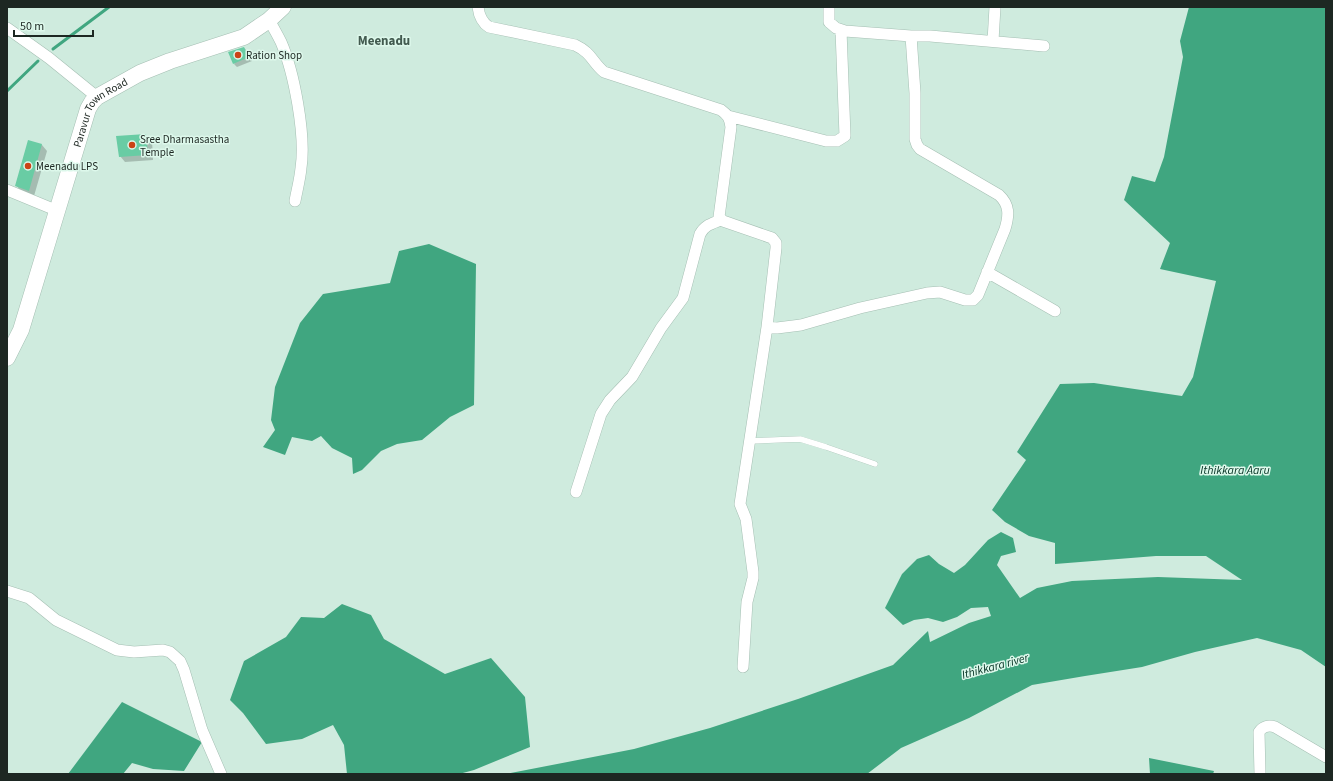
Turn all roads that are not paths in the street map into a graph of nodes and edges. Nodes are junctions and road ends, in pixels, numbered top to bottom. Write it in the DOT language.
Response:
graph roads {
  1 [pos="283,7"];
  2 [pos="478,7"];
  3 [pos="829,7"];
  4 [pos="995,7"];
  5 [pos="269,20"];
  6 [pos="7,28"];
  7 [pos="841,30"];
  8 [pos="911,36"];
  9 [pos="993,41"];
  10 [pos="1044,46"];
  11 [pos="97,97"];
  12 [pos="728,116"];
  13 [pos="7,190"];
  14 [pos="295,201"];
  15 [pos="58,211"];
  16 [pos="721,220"];
  17 [pos="987,272"];
  18 [pos="1055,310"];
  19 [pos="767,327"];
  20 [pos="7,358"];
  21 [pos="749,440"];
  22 [pos="875,464"];
  23 [pos="576,492"];
  24 [pos="7,591"];
  25 [pos="743,666"];
  26 [pos="1326,757"];
  27 [pos="221,774"];
  28 [pos="1260,774"];
  1 -- 5 [label="main road, Paravur Town Road"];
  2 -- 12 [label="street"];
  3 -- 7 [label="street"];
  4 -- 9 [label="street"];
  5 -- 11 [label="main road, Paravur Town Road"];
  5 -- 14 [label="street"];
  6 -- 11 [label="street"];
  7 -- 8 [label="street"];
  7 -- 12 [label="street"];
  8 -- 9 [label="street"];
  8 -- 17 [label="street"];
  9 -- 10 [label="street"];
  11 -- 15 [label="main road, Paravur Town Road"];
  12 -- 16 [label="street"];
  13 -- 15 [label="street"];
  15 -- 20 [label="main road, Paravur Town Road"];
  16 -- 19 [label="street"];
  16 -- 23 [label="street"];
  17 -- 18 [label="street"];
  17 -- 19 [label="street"];
  19 -- 21 [label="street"];
  21 -- 22 [label="lane"];
  21 -- 25 [label="street"];
  24 -- 27 [label="street"];
  26 -- 28 [label="street"];
}
